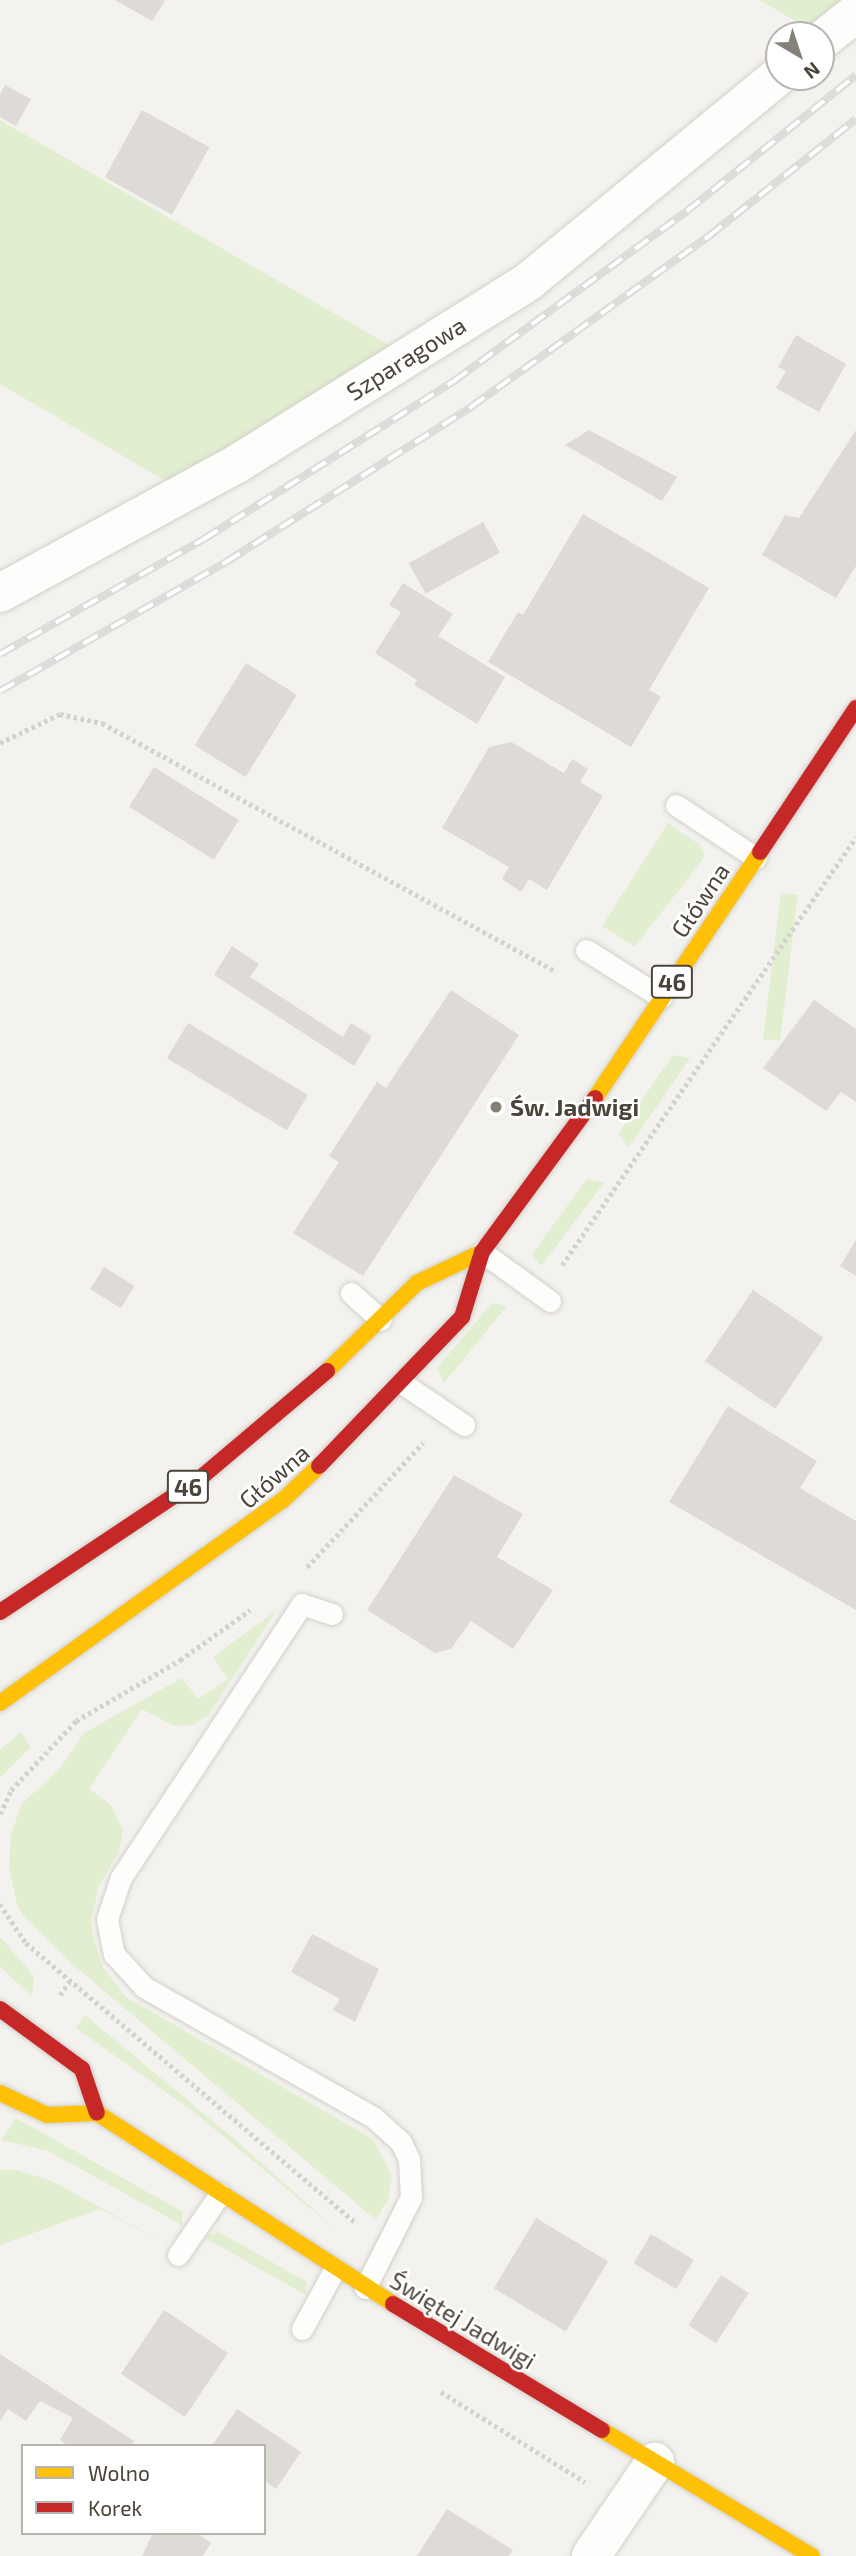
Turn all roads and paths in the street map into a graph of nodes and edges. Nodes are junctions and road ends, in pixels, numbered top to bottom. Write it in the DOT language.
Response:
graph roads {
  1 [pos="856,13"];
  2 [pos="835,30"];
  3 [pos="765,87"];
  4 [pos="0,593"];
  5 [pos="856,708"];
  6 [pos="0,743"];
  7 [pos="676,805"];
  8 [pos="756,858"];
  9 [pos="586,950"];
  10 [pos="558,972"];
  11 [pos="662,998"];
  12 [pos="482,1252"];
  13 [pos="351,1293"];
  14 [pos="550,1301"];
  15 [pos="381,1320"];
  16 [pos="402,1382"];
  17 [pos="464,1425"];
  18 [pos="0,1612"];
  19 [pos="332,1614"];
  20 [pos="0,1703"];
  21 [pos="0,1903"];
  22 [pos="0,2009"];
  23 [pos="0,2093"];
  24 [pos="97,2113"];
  25 [pos="220,2194"];
  26 [pos="364,2229"];
  27 [pos="178,2255"];
  28 [pos="334,2270"];
  29 [pos="365,2288"];
  30 [pos="302,2329"];
  31 [pos="428,2384"];
  32 [pos="655,2462"];
  33 [pos="624,2507"];
  34 [pos="591,2556"];
  35 [pos="812,2556"];
  1 -- 2 [label="street"];
  3 -- 4 [label="street, Szparagowa"];
  5 -- 8 [label="main road, Główna / 46"];
  6 -- 10 [label="path"];
  7 -- 8 [label="lane"];
  8 -- 11 [label="main road, Główna / 46"];
  9 -- 11 [label="lane"];
  11 -- 12 [label="main road, Główna / 46"];
  12 -- 14 [label="lane"];
  12 -- 15 [label="main road, Główna / 46"];
  12 -- 16 [label="main road, Główna / 46"];
  13 -- 15 [label="lane"];
  15 -- 18 [label="main road, Główna / 46"];
  16 -- 17 [label="lane"];
  16 -- 20 [label="main road, Główna / 46"];
  19 -- 29 [label="lane"];
  21 -- 26 [label="path"];
  22 -- 24 [label="main road"];
  23 -- 24 [label="main road"];
  24 -- 25 [label="main road, Świętej Jadwigi"];
  25 -- 27 [label="lane"];
  25 -- 28 [label="main road, Świętej Jadwigi"];
  28 -- 29 [label="main road, Świętej Jadwigi"];
  28 -- 30 [label="lane"];
  29 -- 32 [label="main road, Świętej Jadwigi"];
  31 -- 33 [label="path"];
  32 -- 33 [label="street"];
  32 -- 35 [label="main road, Świętej Jadwigi"];
  33 -- 34 [label="street"];
}
